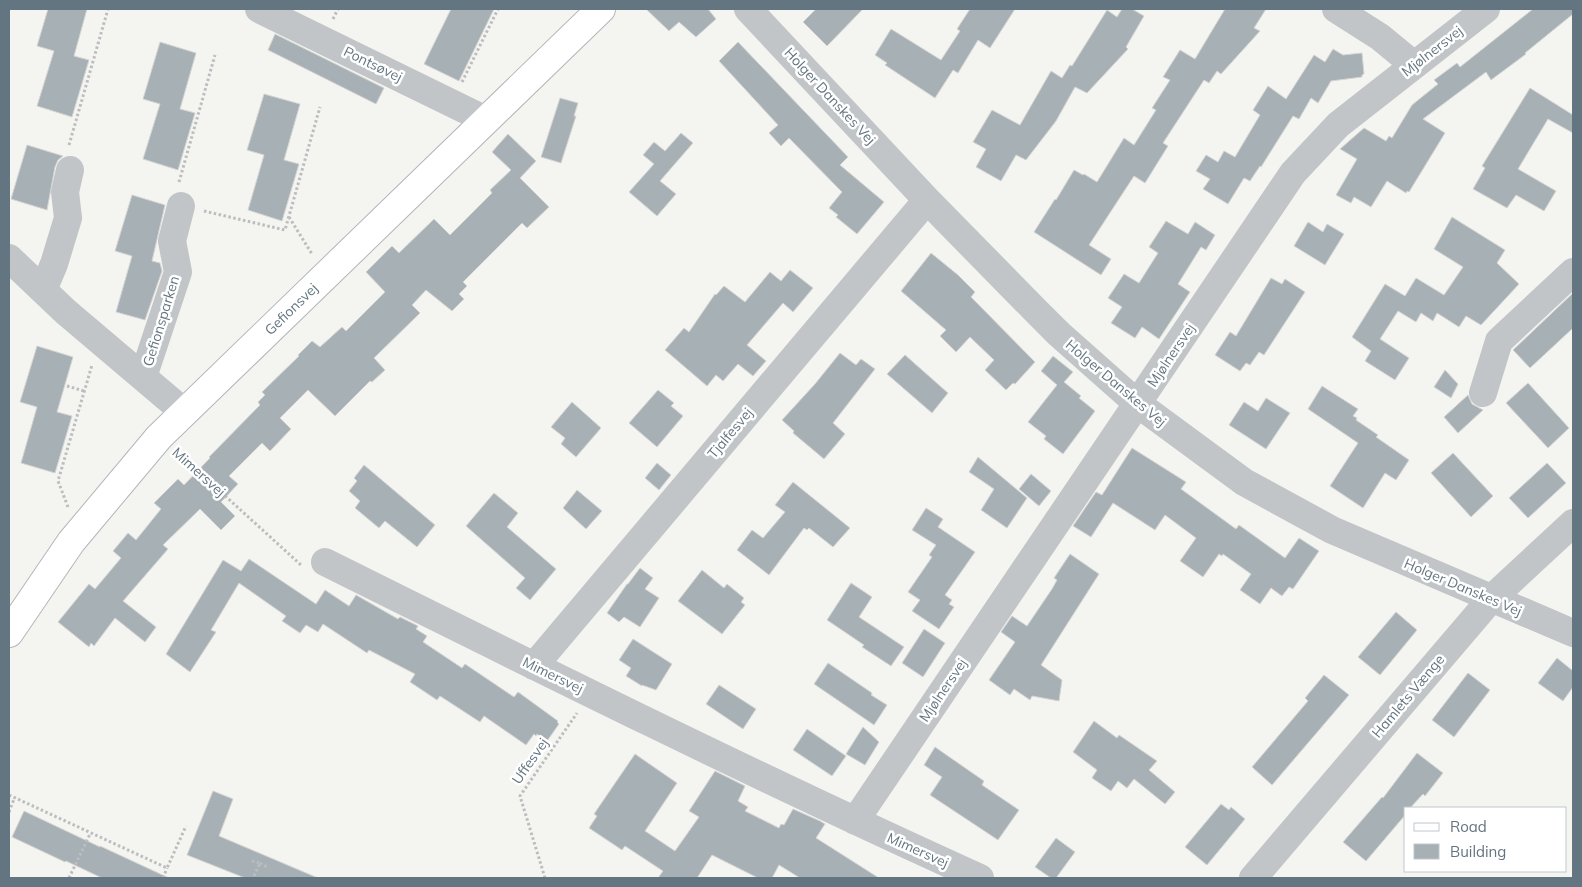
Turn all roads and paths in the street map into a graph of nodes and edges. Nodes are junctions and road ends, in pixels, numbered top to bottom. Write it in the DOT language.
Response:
graph roads {
  1 [pos="108,9"];
  2 [pos="259,9"];
  3 [pos="498,9"];
  4 [pos="601,9"];
  5 [pos="748,9"];
  6 [pos="1336,9"];
  7 [pos="1486,9"];
  8 [pos="215,55"];
  9 [pos="1414,65"];
  10 [pos="451,103"];
  11 [pos="320,107"];
  12 [pos="486,120"];
  13 [pos="70,170"];
  14 [pos="927,200"];
  15 [pos="181,206"];
  16 [pos="288,216"];
  17 [pos="9,258"];
  18 [pos="1573,272"];
  19 [pos="326,275"];
  20 [pos="42,290"];
  21 [pos="104,344"];
  22 [pos="143,377"];
  23 [pos="67,386"];
  24 [pos="84,391"];
  25 [pos="1483,393"];
  26 [pos="1138,404"];
  27 [pos="184,412"];
  28 [pos="159,437"];
  29 [pos="1573,523"];
  30 [pos="83,527"];
  31 [pos="326,562"];
  32 [pos="1491,599"];
  33 [pos="9,633"];
  34 [pos="1573,633"];
  35 [pos="534,666"];
  36 [pos="591,694"];
  37 [pos="9,796"];
  38 [pos="14,798"];
  39 [pos="9,812"];
  40 [pos="855,821"];
  41 [pos="186,826"];
  42 [pos="90,834"];
  43 [pos="252,860"];
  44 [pos="260,863"];
  45 [pos="167,868"];
  46 [pos="269,868"];
  47 [pos="69,878"];
  48 [pos="162,878"];
  49 [pos="253,878"];
  50 [pos="545,878"];
  51 [pos="980,878"];
  52 [pos="1253,878"];
  1 -- 13 [label="path"];
  2 -- 10 [label="street, Pontsøvej"];
  3 -- 10 [label="path"];
  4 -- 12 [label="main road, Gefionsvej"];
  5 -- 14 [label="street, Holger Danskes Vej"];
  6 -- 9 [label="street"];
  7 -- 9 [label="street, Mjølnersvej"];
  8 -- 15 [label="path"];
  9 -- 26 [label="street, Mjølnersvej"];
  10 -- 12 [label="street, Pontsøvej"];
  11 -- 16 [label="path"];
  12 -- 19 [label="main road, Gefionsvej"];
  13 -- 20 [label="street"];
  14 -- 26 [label="street, Holger Danskes Vej"];
  14 -- 35 [label="street, Tjalfesvej"];
  15 -- 16 [label="path"];
  15 -- 22 [label="street, Gefionsparken"];
  16 -- 19 [label="path"];
  17 -- 20 [label="street, Gefionsparken"];
  18 -- 25 [label="street"];
  19 -- 27 [label="main road, Gefionsvej"];
  20 -- 21 [label="street, Gefionsparken"];
  21 -- 22 [label="street, Gefionsparken"];
  21 -- 24 [label="path"];
  22 -- 27 [label="street, Gefionsparken"];
  23 -- 24 [label="path"];
  24 -- 30 [label="path"];
  26 -- 32 [label="street, Holger Danskes Vej"];
  26 -- 40 [label="street, Mjølnersvej"];
  27 -- 28 [label="main road, Gefionsvej"];
  28 -- 30 [label="main road, Gefionsvej"];
  28 -- 31 [label="path, Mimersvej"];
  29 -- 32 [label="street, Hamlets Vænge"];
  30 -- 33 [label="main road, Gefionsvej"];
  31 -- 35 [label="street, Mimersvej"];
  32 -- 34 [label="street, Holger Danskes Vej"];
  32 -- 52 [label="street, Hamlets Vænge"];
  35 -- 36 [label="street, Mimersvej"];
  36 -- 40 [label="street, Mimersvej"];
  36 -- 50 [label="path, Uffesvej"];
  37 -- 38 [label="path"];
  38 -- 39 [label="path"];
  38 -- 42 [label="path"];
  40 -- 51 [label="street, Mimersvej"];
  41 -- 45 [label="path"];
  42 -- 45 [label="path"];
  42 -- 47 [label="path"];
  43 -- 44 [label="path"];
  44 -- 46 [label="path"];
  44 -- 49 [label="path"];
  45 -- 48 [label="path"];
}
